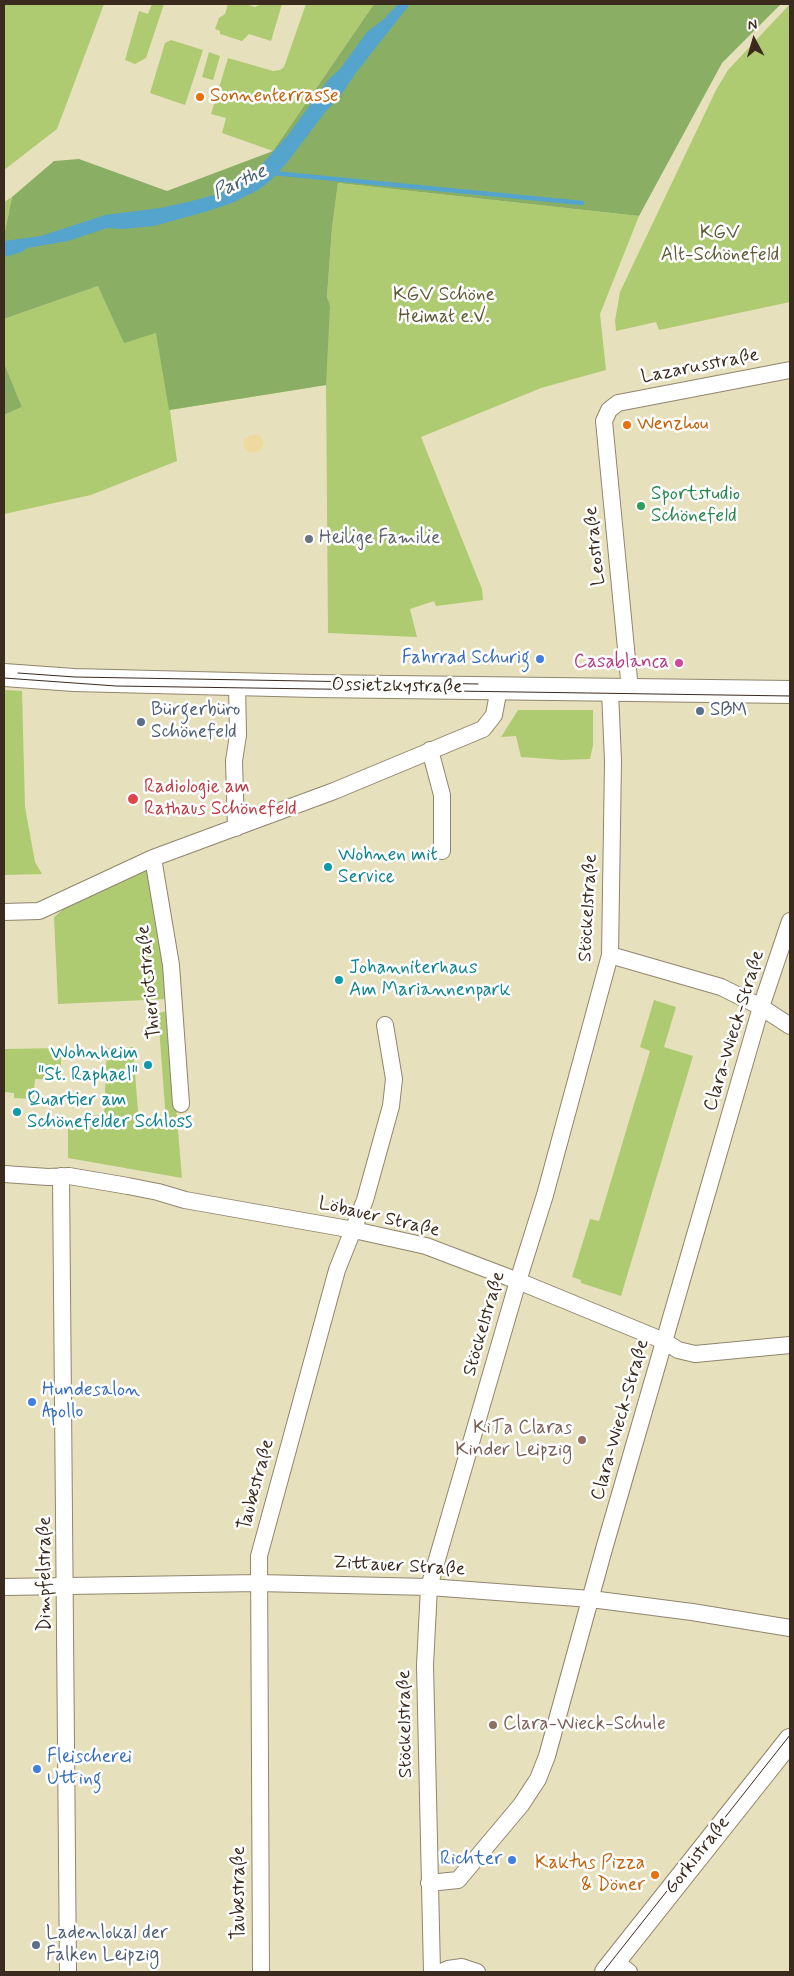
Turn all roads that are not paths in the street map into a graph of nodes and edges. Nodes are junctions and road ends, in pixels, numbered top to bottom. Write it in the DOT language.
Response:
graph roads {
  1 [pos="790,370"];
  2 [pos="618,403"];
  3 [pos="4,675"];
  4 [pos="237,684"];
  5 [pos="499,688"];
  6 [pos="620,690"];
  7 [pos="790,692"];
  8 [pos="430,750"];
  9 [pos="236,828"];
  10 [pos="442,851"];
  11 [pos="153,858"];
  12 [pos="4,912"];
  13 [pos="790,921"];
  14 [pos="610,955"];
  15 [pos="761,1008"];
  16 [pos="385,1025"];
  17 [pos="790,1026"];
  18 [pos="181,1104"];
  19 [pos="4,1174"];
  20 [pos="61,1176"];
  21 [pos="354,1230"];
  22 [pos="518,1281"];
  23 [pos="664,1340"];
  24 [pos="790,1345"];
  25 [pos="258,1583"];
  26 [pos="4,1587"];
  27 [pos="66,1587"];
  28 [pos="430,1587"];
  29 [pos="591,1599"];
  30 [pos="790,1628"];
  31 [pos="790,1740"];
  32 [pos="429,1883"];
  33 [pos="616,1968"];
  34 [pos="68,1972"];
  35 [pos="261,1972"];
  36 [pos="432,1972"];
  37 [pos="440,1972"];
  38 [pos="477,1972"];
  1 -- 2 [label="street, Lazarusstraße"];
  2 -- 6 [label="street, Leostraße"];
  3 -- 4 [label="main road, Ossietzkystraße"];
  4 -- 5 [label="main road, Ossietzkystraße"];
  4 -- 9 [label="street"];
  5 -- 6 [label="main road, Ossietzkystraße"];
  5 -- 8 [label="street"];
  6 -- 7 [label="main road, Ossietzkystraße"];
  6 -- 14 [label="street, Stöckelstraße"];
  8 -- 9 [label="street"];
  8 -- 10 [label="street"];
  9 -- 11 [label="street"];
  11 -- 12 [label="street"];
  11 -- 18 [label="street, Thieriotstraße"];
  13 -- 15 [label="street, Clara-Wieck-Straße"];
  14 -- 15 [label="street"];
  14 -- 22 [label="street, Stöckelstraße"];
  15 -- 17 [label="street"];
  15 -- 23 [label="street, Clara-Wieck-Straße"];
  16 -- 21 [label="street, Taubestraße"];
  19 -- 20 [label="street, Löbauer Straße"];
  20 -- 21 [label="street, Löbauer Straße"];
  20 -- 27 [label="street, Dimpfelstraße"];
  21 -- 22 [label="street, Löbauer Straße"];
  21 -- 25 [label="street, Taubestraße"];
  22 -- 23 [label="street, Löbauer Straße"];
  22 -- 28 [label="street, Stöckelstraße"];
  23 -- 24 [label="street, Löbauer Straße"];
  23 -- 29 [label="street, Clara-Wieck-Straße"];
  25 -- 27 [label="street, Zittauer Straße"];
  25 -- 28 [label="street, Zittauer Straße"];
  25 -- 35 [label="street, Taubestraße"];
  26 -- 27 [label="street, Zittauer Straße"];
  27 -- 34 [label="street, Dimpfelstraße"];
  28 -- 29 [label="street, Zittauer Straße"];
  28 -- 32 [label="street, Stöckelstraße"];
  29 -- 30 [label="street, Zittauer Straße"];
  29 -- 32 [label="street, Clara-Wieck-Straße"];
  31 -- 33 [label="main road, Gorkistraße"];
  32 -- 36 [label="street, Stöckelstraße"];
  37 -- 38 [label="street"];
}
